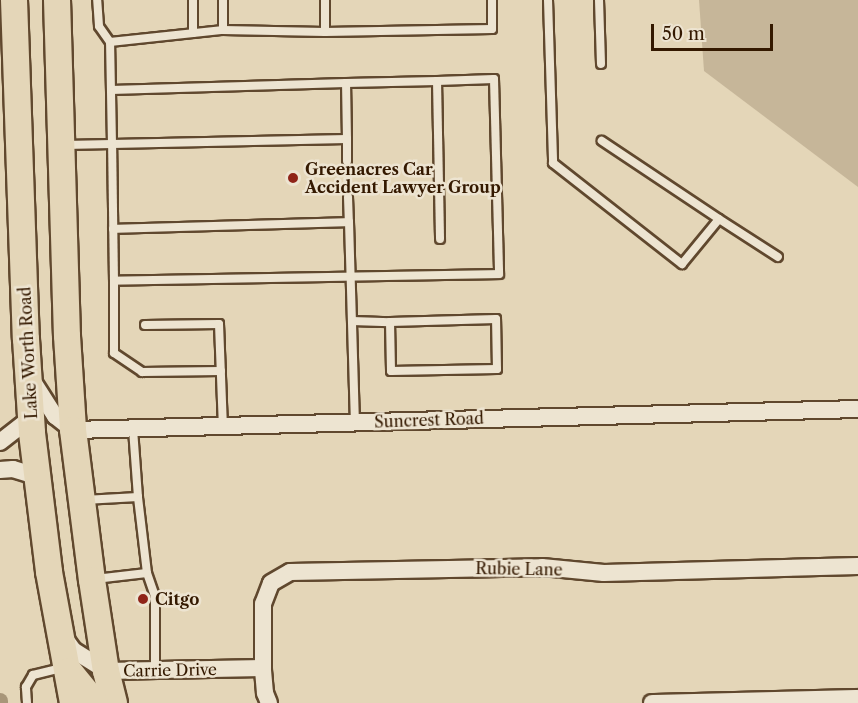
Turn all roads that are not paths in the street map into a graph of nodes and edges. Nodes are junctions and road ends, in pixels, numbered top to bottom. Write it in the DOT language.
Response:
graph roads {
  1 [pos="14,0"];
  2 [pos="57,0"];
  3 [pos="97,0"];
  4 [pos="193,0"];
  5 [pos="223,0"];
  6 [pos="325,0"];
  7 [pos="492,0"];
  8 [pos="548,0"];
  9 [pos="598,0"];
  10 [pos="224,30"];
  11 [pos="325,32"];
  12 [pos="194,33"];
  13 [pos="110,42"];
  14 [pos="601,64"];
  15 [pos="437,81"];
  16 [pos="346,83"];
  17 [pos="111,90"];
  18 [pos="347,139"];
  19 [pos="602,141"];
  20 [pos="112,144"];
  21 [pos="62,145"];
  22 [pos="347,161"];
  23 [pos="348,197"];
  24 [pos="719,219"];
  25 [pos="349,222"];
  26 [pos="113,229"];
  27 [pos="440,239"];
  28 [pos="778,257"];
  29 [pos="351,277"];
  30 [pos="114,281"];
  31 [pos="352,321"];
  32 [pos="390,322"];
  33 [pos="145,325"];
  34 [pos="220,371"];
  35 [pos="28,375"];
  36 [pos="858,408"];
  37 [pos="31,418"];
  38 [pos="355,422"];
  39 [pos="223,426"];
  40 [pos="133,429"];
  41 [pos="73,430"];
  42 [pos="0,442"];
  43 [pos="0,470"];
  44 [pos="36,476"];
  45 [pos="138,497"];
  46 [pos="80,500"];
  47 [pos="858,566"];
  48 [pos="147,573"];
  49 [pos="92,580"];
  50 [pos="59,630"];
  51 [pos="65,667"];
  52 [pos="262,668"];
  53 [pos="155,670"];
  54 [pos="106,671"];
  55 [pos="858,698"];
  56 [pos="27,703"];
  57 [pos="73,703"];
  58 [pos="95,703"];
  59 [pos="114,703"];
  60 [pos="269,703"];
  61 [pos="652,703"];
  1 -- 35 [label="main road, Lake Worth Road"];
  2 -- 21 [label="main road"];
  3 -- 13 [label="lane"];
  4 -- 12 [label="lane"];
  5 -- 10 [label="lane"];
  6 -- 11 [label="lane"];
  7 -- 11 [label="lane"];
  8 -- 24 [label="lane"];
  9 -- 14 [label="lane"];
  10 -- 11 [label="lane"];
  10 -- 12 [label="lane"];
  12 -- 13 [label="lane"];
  13 -- 17 [label="lane"];
  15 -- 16 [label="lane"];
  15 -- 27 [label="lane"];
  15 -- 29 [label="lane"];
  16 -- 17 [label="lane"];
  16 -- 18 [label="lane"];
  17 -- 20 [label="lane"];
  18 -- 20 [label="lane"];
  18 -- 22 [label="lane"];
  19 -- 24 [label="lane"];
  20 -- 21 [label="lane"];
  20 -- 26 [label="lane"];
  21 -- 41 [label="main road"];
  23 -- 25 [label="lane"];
  24 -- 28 [label="lane"];
  25 -- 26 [label="lane"];
  25 -- 29 [label="lane"];
  26 -- 30 [label="lane"];
  29 -- 30 [label="lane"];
  29 -- 31 [label="lane"];
  30 -- 34 [label="lane"];
  31 -- 32 [label="lane"];
  31 -- 38 [label="lane"];
  32 -- 32 [label="lane"];
  33 -- 34 [label="lane"];
  34 -- 39 [label="lane"];
  35 -- 37 [label="main road, Lake Worth Road"];
  35 -- 41 [label="street"];
  36 -- 38 [label="street, Suncrest Road"];
  37 -- 42 [label="street"];
  37 -- 44 [label="main road, Lake Worth Road"];
  38 -- 39 [label="street, Suncrest Road"];
  39 -- 40 [label="street, Suncrest Road"];
  40 -- 41 [label="street, Suncrest Road"];
  40 -- 45 [label="lane"];
  41 -- 46 [label="main road"];
  43 -- 44 [label="street"];
  44 -- 50 [label="main road, Lake Worth Road"];
  45 -- 46 [label="lane"];
  45 -- 48 [label="lane"];
  46 -- 49 [label="main road"];
  47 -- 52 [label="street, Rubie Lane"];
  48 -- 49 [label="lane"];
  48 -- 53 [label="lane"];
  49 -- 54 [label="main road"];
  50 -- 51 [label="main road, Lake Worth Road"];
  50 -- 54 [label="street, Carrie Drive"];
  51 -- 56 [label="lane"];
  51 -- 57 [label="main road, Lake Worth Road"];
  51 -- 58 [label="main road"];
  52 -- 53 [label="street, Carrie Drive"];
  52 -- 60 [label="street, Rubie Lane"];
  53 -- 54 [label="street, Carrie Drive"];
  54 -- 59 [label="main road"];
  55 -- 61 [label="street"];
}
